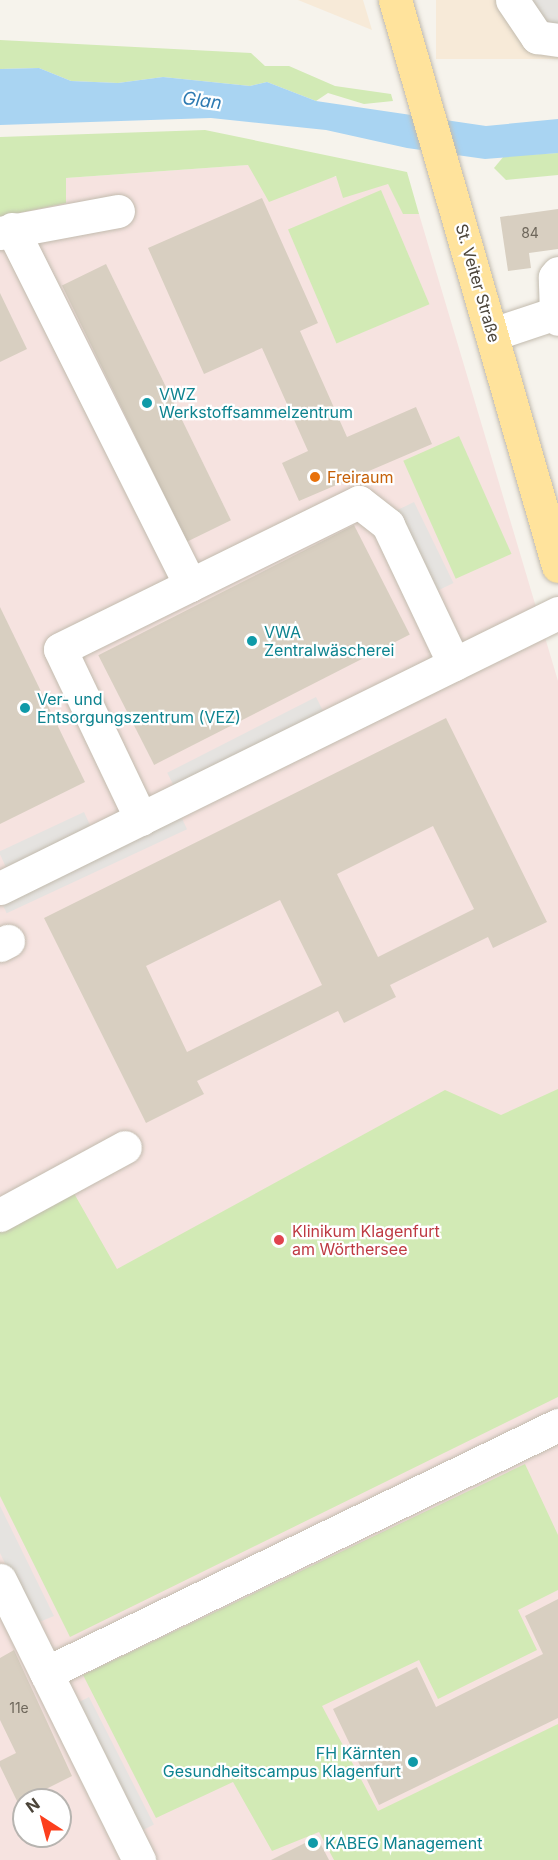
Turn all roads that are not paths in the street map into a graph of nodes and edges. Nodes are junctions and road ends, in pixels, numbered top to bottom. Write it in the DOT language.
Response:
graph roads {
  1 [pos="395,0"];
  2 [pos="512,0"];
  3 [pos="558,40"];
  4 [pos="118,212"];
  5 [pos="6,231"];
  6 [pos="558,273"];
  7 [pos="557,316"];
  8 [pos="493,334"];
  9 [pos="558,566"];
  10 [pos="190,585"];
  11 [pos="558,613"];
  12 [pos="454,664"];
  13 [pos="141,819"];
  14 [pos="0,888"];
  15 [pos="125,1148"];
  16 [pos="0,1215"];
  17 [pos="558,1425"];
  18 [pos="0,1580"];
  19 [pos="46,1673"];
  20 [pos="139,1860"];
  1 -- 8 [label="main road, St. Veiter Straße"];
  2 -- 3 [label="lane"];
  4 -- 5 [label="lane"];
  5 -- 10 [label="lane"];
  6 -- 7 [label="lane"];
  7 -- 8 [label="lane"];
  8 -- 9 [label="main road, St. Veiter Straße"];
  10 -- 12 [label="lane"];
  10 -- 13 [label="lane"];
  11 -- 12 [label="lane"];
  12 -- 13 [label="lane"];
  13 -- 14 [label="lane"];
  15 -- 16 [label="lane"];
  17 -- 19 [label="lane"];
  18 -- 19 [label="lane"];
  19 -- 20 [label="lane"];
}
